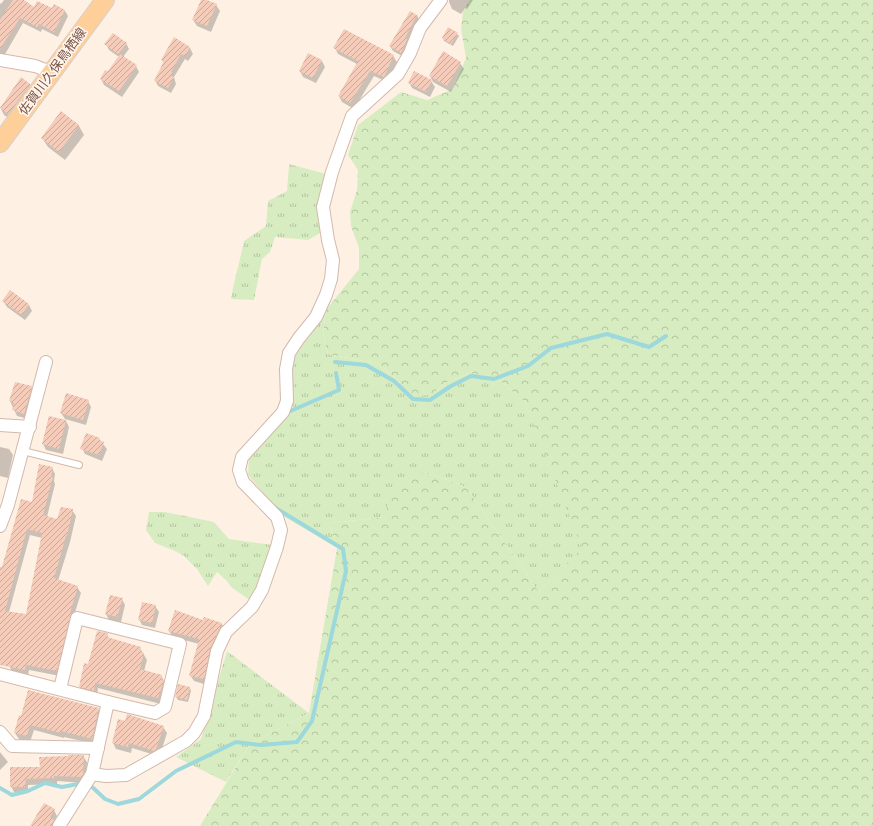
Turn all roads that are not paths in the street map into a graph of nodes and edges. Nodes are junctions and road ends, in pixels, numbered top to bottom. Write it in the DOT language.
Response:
graph roads {
  1 [pos="105,0"];
  2 [pos="441,0"];
  3 [pos="0,60"];
  4 [pos="51,72"];
  5 [pos="0,142"];
  6 [pos="46,362"];
  7 [pos="0,425"];
  8 [pos="30,427"];
  9 [pos="23,450"];
  10 [pos="80,465"];
  11 [pos="0,526"];
  12 [pos="0,674"];
  13 [pos="60,689"];
  14 [pos="108,702"];
  15 [pos="0,732"];
  16 [pos="98,748"];
  17 [pos="92,774"];
  18 [pos="59,826"];
  1 -- 4 [label="main road, 佐賀川久保鳥栖線"];
  2 -- 17 [label="street"];
  3 -- 4 [label="street"];
  4 -- 5 [label="main road, 佐賀川久保鳥栖線"];
  6 -- 8 [label="street"];
  7 -- 8 [label="street"];
  8 -- 9 [label="street"];
  9 -- 10 [label="lane"];
  9 -- 11 [label="street"];
  12 -- 13 [label="street"];
  13 -- 14 [label="street"];
  13 -- 14 [label="street"];
  14 -- 16 [label="street"];
  15 -- 16 [label="street"];
  16 -- 17 [label="street"];
  17 -- 18 [label="street"];
}
